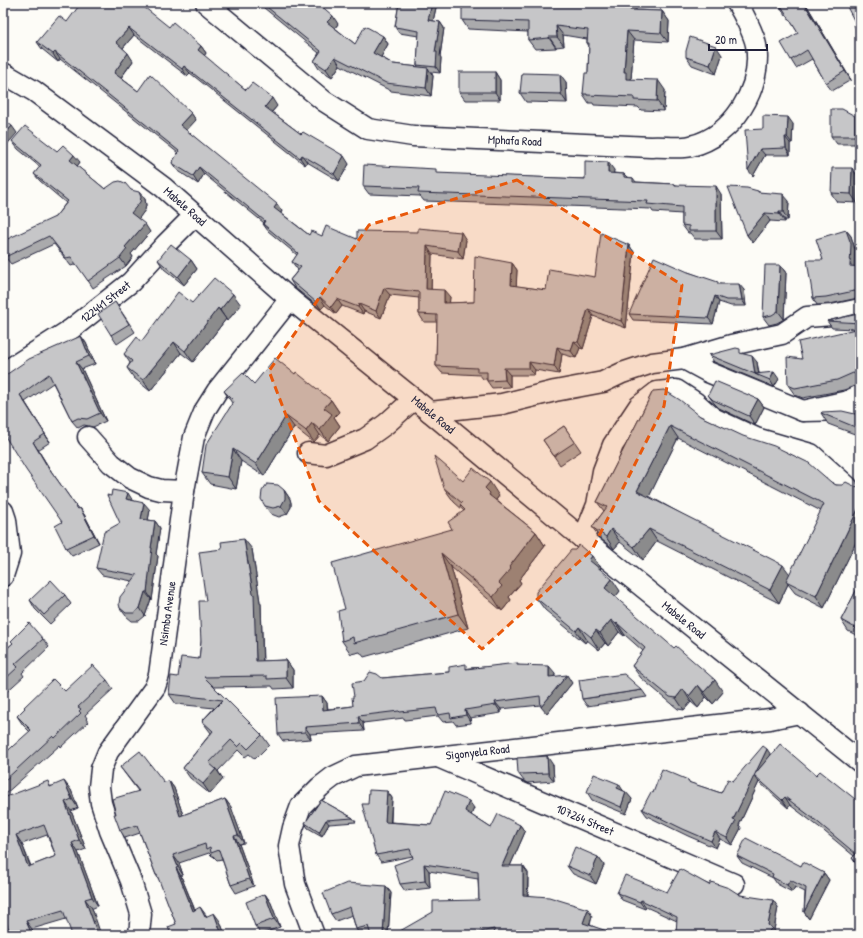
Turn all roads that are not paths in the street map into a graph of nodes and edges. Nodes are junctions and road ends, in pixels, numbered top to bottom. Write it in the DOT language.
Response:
graph roads {
  1 [pos="206,3"];
  2 [pos="737,3"];
  3 [pos="3,73"];
  4 [pos="194,215"];
  5 [pos="290,299"];
  6 [pos="860,309"];
  7 [pos="684,359"];
  8 [pos="3,373"];
  9 [pos="860,395"];
  10 [pos="414,400"];
  11 [pos="803,411"];
  12 [pos="430,412"];
  13 [pos="860,413"];
  14 [pos="88,437"];
  15 [pos="308,452"];
  16 [pos="846,486"];
  17 [pos="184,491"];
  18 [pos="3,511"];
  19 [pos="583,539"];
  20 [pos="3,576"];
  21 [pos="800,713"];
  22 [pos="437,756"];
  23 [pos="860,762"];
  24 [pos="734,884"];
  25 [pos="139,935"];
  26 [pos="314,935"];
  1 -- 2 [label="street, Mphafa Road"];
  3 -- 4 [label="street, Mabele Road"];
  4 -- 5 [label="street, Mabele Road"];
  4 -- 8 [label="street, 122441 Street"];
  5 -- 10 [label="street, Mabele Road"];
  5 -- 17 [label="street, Nsimba Avenue"];
  6 -- 7 [label="street"];
  7 -- 11 [label="street"];
  7 -- 12 [label="street"];
  9 -- 11 [label="street"];
  10 -- 12 [label="street, Mabele Road"];
  10 -- 15 [label="street"];
  11 -- 13 [label="street"];
  12 -- 19 [label="street, Mabele Road"];
  14 -- 17 [label="street"];
  16 -- 19 [label="street"];
  17 -- 25 [label="street, Nsimba Avenue"];
  18 -- 20 [label="street"];
  19 -- 21 [label="street, Mabele Road"];
  21 -- 22 [label="street, Sigonyela Road"];
  21 -- 23 [label="street, Mabele Road"];
  22 -- 24 [label="street, 107264 Street"];
  22 -- 26 [label="street, Sigonyela Road"];
}
